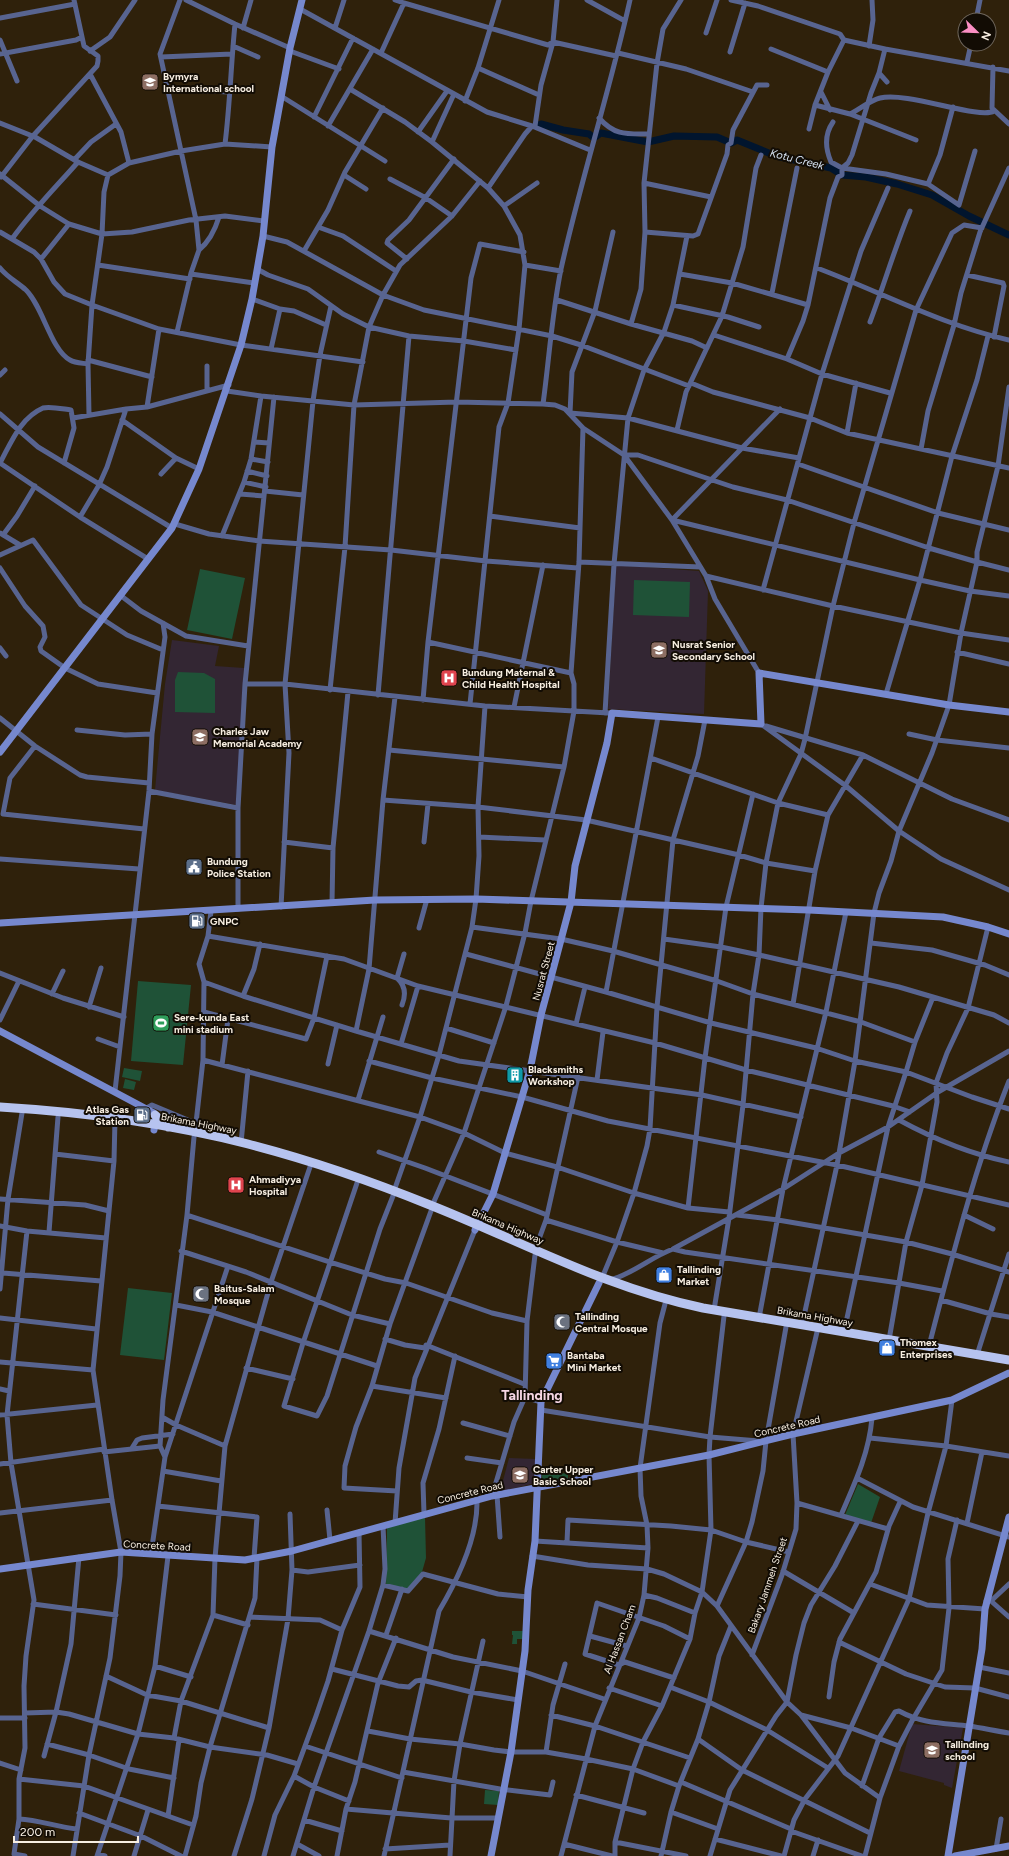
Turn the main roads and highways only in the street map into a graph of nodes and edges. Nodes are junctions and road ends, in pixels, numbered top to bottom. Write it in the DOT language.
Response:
graph roads {
  1 [pos="0,1107"];
  2 [pos="0,1111"];
  3 [pos="115,1121"];
  4 [pos="140,1123"];
  5 [pos="152,1127"];
  6 [pos="169,1128"];
  7 [pos="194,1135"];
  8 [pos="394,1194"];
  9 [pos="602,1280"];
  10 [pos="1009,1360"];
  11 [pos="1009,1365"];
  1 -- 3 [label="highway, Brikama Highway"];
  2 -- 3 [label="highway, Brikama Highway"];
  3 -- 4 [label="highway, Brikama Highway"];
  3 -- 5 [label="highway, Brikama Highway"];
  4 -- 5 [label="highway, Brikama Highway"];
  4 -- 6 [label="highway"];
  5 -- 6 [label="highway, Brikama Highway"];
  5 -- 7 [label="highway, Brikama Highway"];
  6 -- 7 [label="highway, Brikama Highway"];
  7 -- 8 [label="highway, Brikama Highway"];
  7 -- 8 [label="highway, Brikama Highway"];
  8 -- 9 [label="highway, Brikama Highway"];
  9 -- 10 [label="highway, Brikama Highway"];
  9 -- 11 [label="highway, Brikama Highway"];
}
